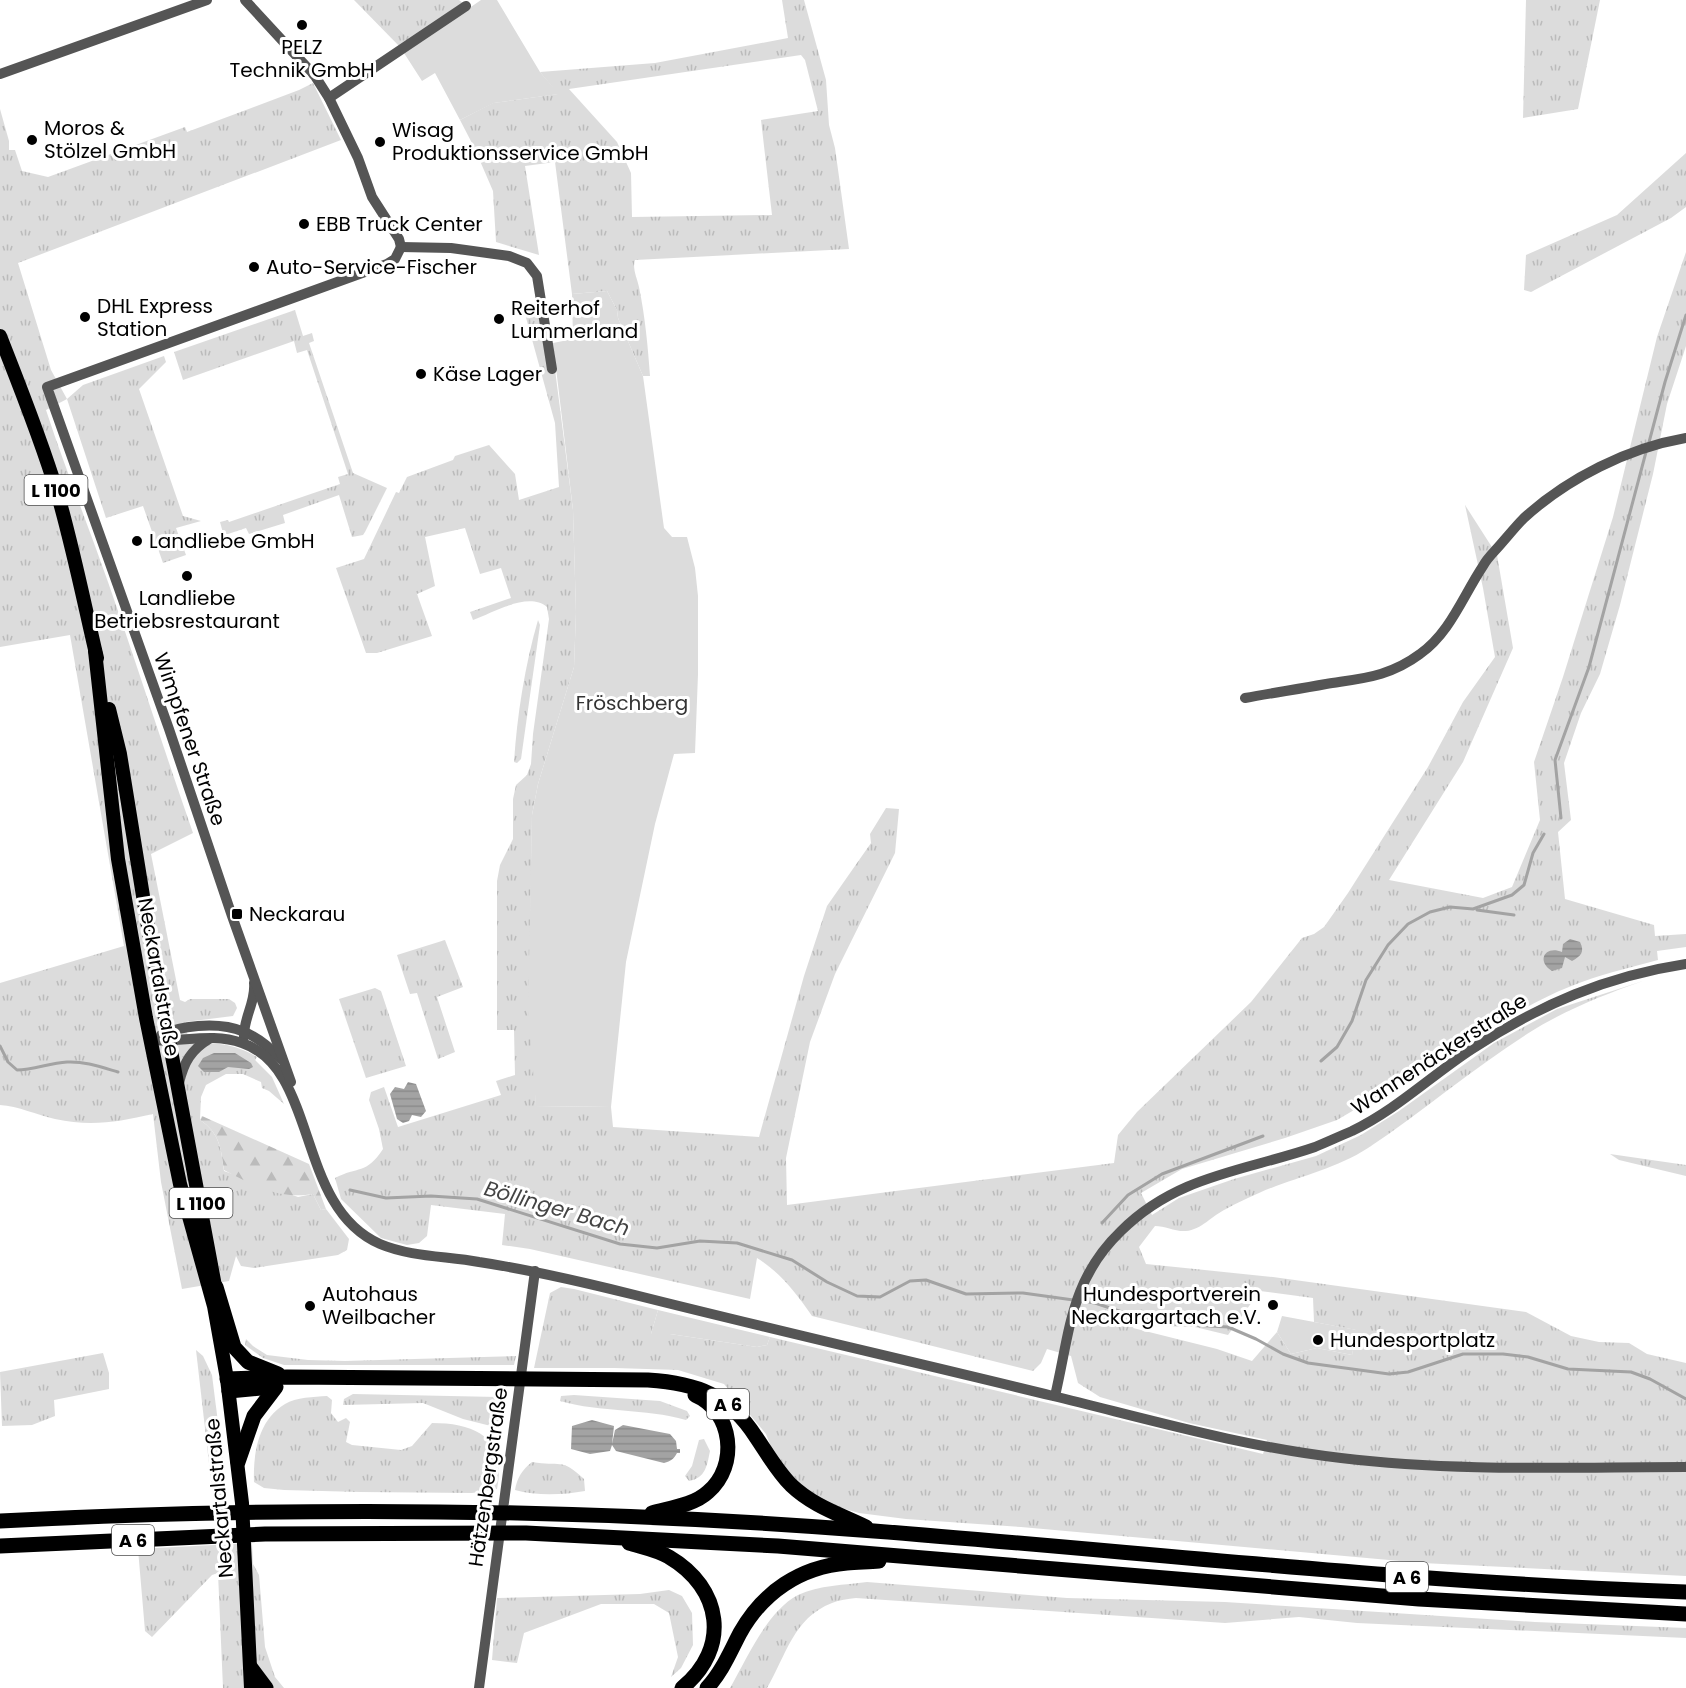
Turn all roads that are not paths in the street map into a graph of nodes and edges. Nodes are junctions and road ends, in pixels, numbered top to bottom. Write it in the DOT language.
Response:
graph roads {
  1 [pos="207,0"];
  2 [pos="245,0"];
  3 [pos="466,6"];
  4 [pos="0,74"];
  5 [pos="329,98"];
  6 [pos="401,247"];
  7 [pos="0,336"];
  8 [pos="552,369"];
  9 [pos="1686,438"];
  10 [pos="95,651"];
  11 [pos="1245,698"];
  12 [pos="1686,964"];
  13 [pos="251,967"];
  14 [pos="244,1031"];
  15 [pos="169,1037"];
  16 [pos="210,1038"];
  17 [pos="150,1040"];
  18 [pos="246,1044"];
  19 [pos="285,1064"];
  20 [pos="179,1091"];
  21 [pos="323,1184"];
  22 [pos="535,1271"];
  23 [pos="216,1287"];
  24 [pos="214,1306"];
  25 [pos="281,1382"];
  26 [pos="535,1383"];
  27 [pos="228,1385"];
  28 [pos="1055,1396"];
  29 [pos="238,1462"];
  30 [pos="1686,1467"];
  31 [pos="638,1517"];
  32 [pos="0,1521"];
  33 [pos="874,1531"];
  34 [pos="609,1536"];
  35 [pos="0,1546"];
  36 [pos="924,1557"];
  37 [pos="1686,1592"];
  38 [pos="1686,1614"];
  39 [pos="251,1668"];
  40 [pos="251,1688"];
  41 [pos="266,1688"];
  42 [pos="479,1688"];
  43 [pos="681,1688"];
  44 [pos="707,1688"];
  1 -- 4 [label="street"];
  2 -- 5 [label="street"];
  3 -- 5 [label="street"];
  5 -- 6 [label="street"];
  6 -- 8 [label="street"];
  6 -- 13 [label="street, Wimpfener Straße"];
  7 -- 10 [label="main road, Neckartalstraße / L 1100"];
  9 -- 11 [label="street"];
  10 -- 15 [label="main road, Neckartalstraße / L 1100"];
  10 -- 17 [label="main road, Neckartalstraße / L 1100"];
  12 -- 28 [label="street, Wannenäckerstraße"];
  13 -- 14 [label="street, Wimpfener Straße"];
  13 -- 19 [label="street, Wimpfener Straße"];
  14 -- 15 [label="street, Wimpfener Straße"];
  14 -- 18 [label="street, Wimpfener Straße"];
  14 -- 19 [label="street, Wimpfener Straße"];
  15 -- 16 [label="street"];
  15 -- 17 [label="street, Wimpfener Straße"];
  15 -- 20 [label="main road, Neckartalstraße / L 1100"];
  16 -- 18 [label="street"];
  16 -- 20 [label="street"];
  17 -- 24 [label="main road, Neckartalstraße / L 1100"];
  18 -- 21 [label="street, Wimpfener Straße"];
  19 -- 21 [label="street, Wimpfener Straße"];
  20 -- 23 [label="main road, Neckartalstraße / L 1100"];
  21 -- 22 [label="street, Wimpfener Straße"];
  22 -- 28 [label="street, Wimpfener Straße"];
  22 -- 42 [label="street, Hätzenbergstraße"];
  23 -- 24 [label="main road, Neckartalstraße / L 1100"];
  23 -- 25 [label="highway"];
  24 -- 27 [label="main road, Neckartalstraße / L 1100"];
  25 -- 26 [label="highway"];
  25 -- 27 [label="highway"];
  25 -- 29 [label="highway"];
  26 -- 31 [label="highway"];
  26 -- 33 [label="highway, A 6"];
  27 -- 29 [label="main road, Neckartalstraße / L 1100"];
  28 -- 30 [label="street, Wimpfener Straße"];
  29 -- 39 [label="main road, Neckartalstraße / L 1100"];
  31 -- 32 [label="highway, A 6"];
  31 -- 33 [label="highway, A 6"];
  33 -- 37 [label="highway, A 6"];
  34 -- 35 [label="highway, A 6"];
  34 -- 36 [label="highway, A 6"];
  34 -- 43 [label="highway"];
  36 -- 38 [label="highway, A 6"];
  36 -- 44 [label="highway"];
  39 -- 40 [label="main road, Neckartalstraße / L 1100"];
  39 -- 41 [label="highway"];
}
